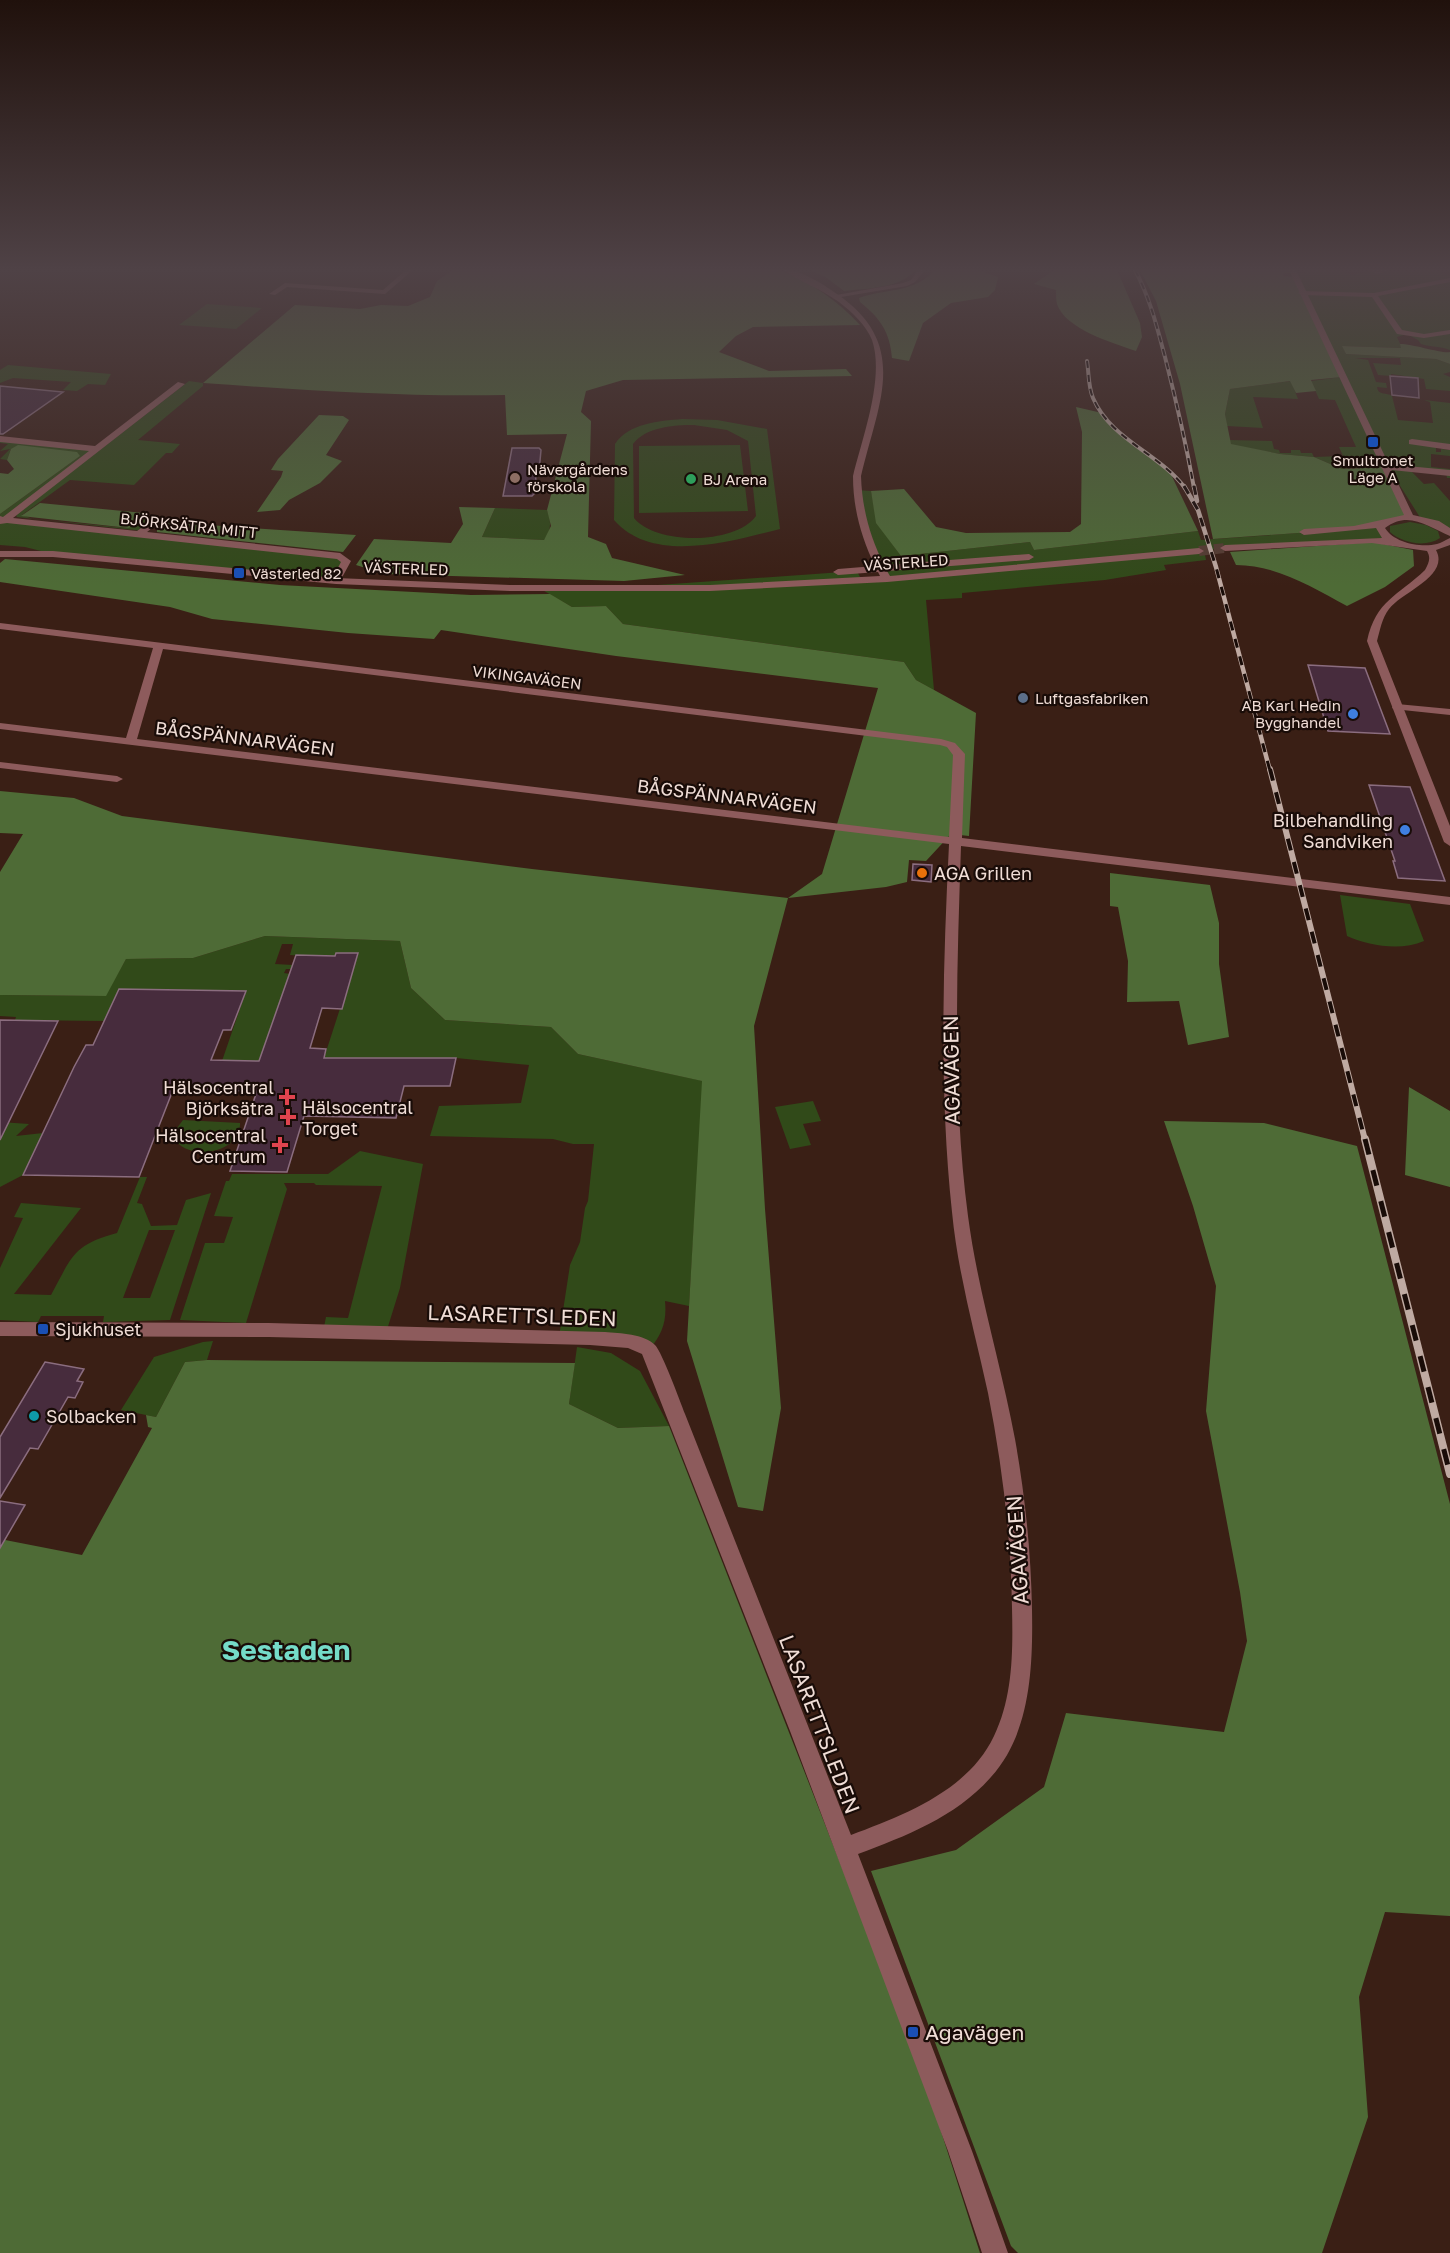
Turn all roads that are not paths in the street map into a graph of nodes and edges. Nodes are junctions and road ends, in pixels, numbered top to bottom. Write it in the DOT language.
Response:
graph roads {
  1 [pos="880,375"];
  2 [pos="1341,375"];
  3 [pos="181,384"];
  4 [pos="0,439"];
  5 [pos="22,441"];
  6 [pos="1450,447"];
  7 [pos="12,449"];
  8 [pos="96,449"];
  9 [pos="1412,451"];
  10 [pos="1385,466"];
  11 [pos="1450,473"];
  12 [pos="1410,518"];
  13 [pos="1420,519"];
  14 [pos="157,520"];
  15 [pos="2,521"];
  16 [pos="1382,524"];
  17 [pos="1446,527"];
  18 [pos="139,534"];
  19 [pos="1220,539"];
  20 [pos="1450,539"];
  21 [pos="1397,542"];
  22 [pos="0,545"];
  23 [pos="1427,547"];
  24 [pos="1225,548"];
  25 [pos="52,554"];
  26 [pos="0,555"];
  27 [pos="881,569"];
  28 [pos="886,579"];
  29 [pos="336,581"];
  30 [pos="615,588"];
  31 [pos="0,626"];
  32 [pos="159,646"];
  33 [pos="1397,707"];
  34 [pos="1450,712"];
  35 [pos="0,726"];
  36 [pos="130,742"];
  37 [pos="0,765"];
  38 [pos="117,779"];
  39 [pos="1447,824"];
  40 [pos="956,842"];
  41 [pos="1450,842"];
  42 [pos="1450,901"];
  43 [pos="0,1329"];
  44 [pos="844,1850"];
  45 [pos="994,2253"];
  1 -- 27 [label="street"];
  2 -- 10 [label="street"];
  3 -- 8 [label="street, BJÖRKSÄTRA MITT"];
  4 -- 5 [label="street"];
  5 -- 7 [label="street"];
  5 -- 8 [label="street"];
  6 -- 9 [label="street"];
  8 -- 15 [label="street, BJÖRKSÄTRA MITT"];
  9 -- 10 [label="street"];
  9 -- 11 [label="street"];
  10 -- 12 [label="street"];
  10 -- 13 [label="street"];
  12 -- 13 [label="street"];
  12 -- 16 [label="street"];
  13 -- 17 [label="street"];
  14 -- 18 [label="street"];
  15 -- 18 [label="street, BJÖRKSÄTRA MITT"];
  16 -- 19 [label="street"];
  16 -- 21 [label="street"];
  17 -- 20 [label="street"];
  18 -- 29 [label="street, BJÖRKSÄTRA MITT"];
  20 -- 23 [label="street"];
  21 -- 23 [label="street"];
  21 -- 24 [label="street"];
  22 -- 25 [label="street, VÄSTERLED"];
  23 -- 33 [label="street"];
  25 -- 26 [label="street, VÄSTERLED"];
  25 -- 29 [label="street, VÄSTERLED"];
  27 -- 28 [label="street"];
  27 -- 28 [label="street, VÄSTERLED"];
  27 -- 30 [label="street, VÄSTERLED"];
  28 -- 30 [label="street, VÄSTERLED"];
  29 -- 30 [label="street, VÄSTERLED"];
  31 -- 32 [label="street, VIKINGAVÄGEN"];
  32 -- 36 [label="street"];
  32 -- 40 [label="street, VIKINGAVÄGEN"];
  33 -- 34 [label="street"];
  33 -- 39 [label="street"];
  35 -- 36 [label="street, BÅGSPÄNNARVÄGEN"];
  36 -- 40 [label="street, BÅGSPÄNNARVÄGEN"];
  37 -- 38 [label="street"];
  39 -- 41 [label="street"];
  40 -- 42 [label="street, BÅGSPÄNNARVÄGEN"];
  40 -- 44 [label="street, AGAVÄGEN"];
  43 -- 44 [label="street, LASARETTSLEDEN"];
  44 -- 45 [label="street"];
}
